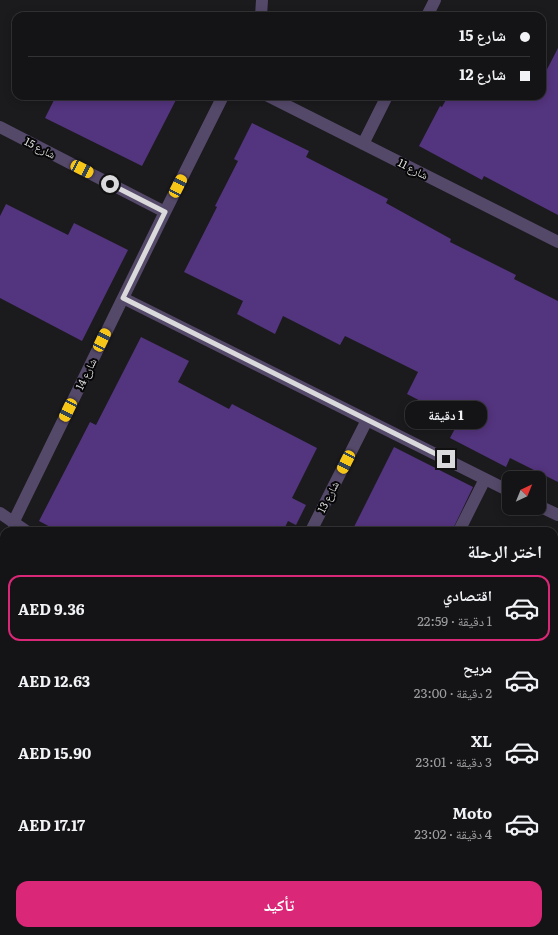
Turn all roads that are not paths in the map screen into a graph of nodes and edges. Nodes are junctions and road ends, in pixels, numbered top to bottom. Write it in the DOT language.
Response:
graph roads {
  1 [pos="262,0"];
  2 [pos="435,0"];
  3 [pos="261,12"];
  4 [pos="429,12"];
  5 [pos="221,100"];
  6 [pos="276,100"];
  7 [pos="385,100"];
  8 [pos="0,127"];
  9 [pos="363,144"];
  10 [pos="165,212"];
  11 [pos="558,242"];
  12 [pos="123,298"];
  13 [pos="367,420"];
  14 [pos="485,479"];
  15 [pos="502,488"];
  16 [pos="546,509"];
  17 [pos="0,513"];
  18 [pos="558,515"];
  19 [pos="13,523"];
  20 [pos="20,527"];
  21 [pos="313,527"];
  22 [pos="461,527"];
  1 -- 3 [label="street"];
  2 -- 4 [label="street"];
  5 -- 10 [label="street, شارع 14"];
  6 -- 9 [label="street, شارع 11"];
  7 -- 9 [label="street"];
  8 -- 10 [label="street, شارع 15"];
  9 -- 11 [label="street, شارع 11"];
  10 -- 12 [label="street, شارع 14"];
  12 -- 13 [label="street"];
  12 -- 19 [label="street, شارع 14"];
  13 -- 14 [label="street"];
  13 -- 21 [label="street, شارع 13"];
  14 -- 15 [label="street"];
  14 -- 22 [label="street"];
  16 -- 18 [label="street"];
  17 -- 19 [label="street"];
  19 -- 20 [label="street"];
}
